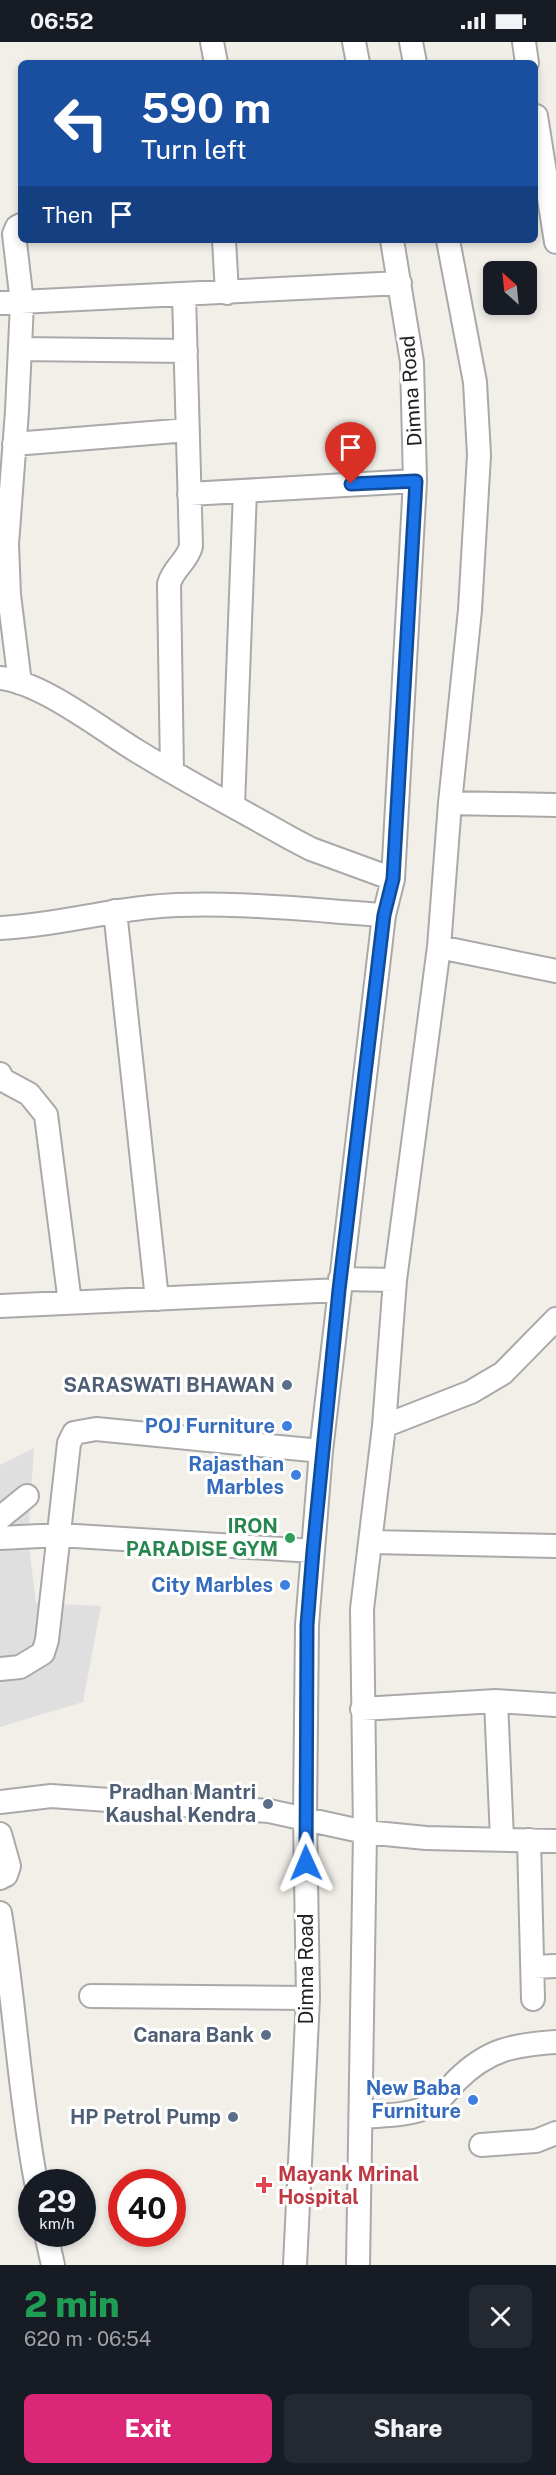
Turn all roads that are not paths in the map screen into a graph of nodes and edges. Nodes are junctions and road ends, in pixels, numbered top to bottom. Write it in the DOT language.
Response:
graph roads {
  1 [pos="212,42"];
  2 [pos="354,42"];
  3 [pos="411,42"];
  4 [pos="524,42"];
  5 [pos="215,60"];
  6 [pos="357,60"];
  7 [pos="414,60"];
  8 [pos="527,60"];
  9 [pos="538,129"];
  10 [pos="18,226"];
  11 [pos="224,243"];
  12 [pos="393,243"];
  13 [pos="449,243"];
  14 [pos="556,243"];
  15 [pos="400,283"];
  16 [pos="227,293"];
  17 [pos="184,295"];
  18 [pos="11,303"];
  19 [pos="20,349"];
  20 [pos="186,351"];
  21 [pos="188,430"];
  22 [pos="14,444"];
  23 [pos="416,481"];
  24 [pos="245,491"];
  25 [pos="189,494"];
  26 [pos="10,680"];
  27 [pos="172,771"];
  28 [pos="450,803"];
  29 [pos="233,805"];
  30 [pos="556,805"];
  31 [pos="393,879"];
  32 [pos="115,911"];
  33 [pos="384,915"];
  34 [pos="0,928"];
  35 [pos="439,947"];
  36 [pos="556,971"];
  37 [pos="1,1078"];
  38 [pos="396,1280"];
  39 [pos="340,1284"];
  40 [pos="158,1299"];
  41 [pos="70,1303"];
  42 [pos="0,1306"];
  43 [pos="556,1319"];
  44 [pos="556,1345"];
  45 [pos="527,1350"];
  46 [pos="384,1426"];
  47 [pos="321,1451"];
  48 [pos="27,1496"];
  49 [pos="0,1518"];
  50 [pos="60,1535"];
  51 [pos="0,1538"];
  52 [pos="372,1542"];
  53 [pos="556,1546"];
  54 [pos="313,1551"];
  55 [pos="0,1669"];
  56 [pos="496,1701"];
  57 [pos="556,1705"];
  58 [pos="362,1709"];
  59 [pos="0,1802"];
  60 [pos="305,1817"];
  61 [pos="365,1832"];
  62 [pos="0,1834"];
  63 [pos="501,1839"];
  64 [pos="530,1840"];
  65 [pos="556,1841"];
  66 [pos="0,1878"];
  67 [pos="0,1913"];
  68 [pos="556,1966"];
  69 [pos="533,1967"];
  70 [pos="91,1996"];
  71 [pos="308,1998"];
  72 [pos="533,1999"];
  73 [pos="556,2042"];
  74 [pos="362,2117"];
  75 [pos="556,2133"];
  76 [pos="481,2145"];
  77 [pos="34,2169"];
  78 [pos="49,2247"];
  79 [pos="53,2265"];
  80 [pos="295,2265"];
  81 [pos="358,2265"];
  1 -- 5 [label="street"];
  2 -- 6 [label="street"];
  3 -- 7 [label="street"];
  4 -- 8 [label="street"];
  9 -- 14 [label="street"];
  10 -- 18 [label="street"];
  11 -- 16 [label="street"];
  12 -- 15 [label="street, Dimna Road"];
  13 -- 28 [label="street"];
  15 -- 16 [label="street"];
  15 -- 23 [label="street, Dimna Road"];
  16 -- 17 [label="street"];
  17 -- 18 [label="street"];
  17 -- 20 [label="street"];
  18 -- 19 [label="street"];
  19 -- 20 [label="street"];
  19 -- 22 [label="street"];
  20 -- 21 [label="street"];
  21 -- 22 [label="street"];
  21 -- 25 [label="street"];
  22 -- 26 [label="street"];
  23 -- 24 [label="street"];
  23 -- 31 [label="street, Dimna Road"];
  24 -- 25 [label="street"];
  24 -- 29 [label="street"];
  25 -- 27 [label="street"];
  26 -- 27 [label="street"];
  27 -- 29 [label="street"];
  28 -- 30 [label="street"];
  28 -- 35 [label="street"];
  29 -- 31 [label="street"];
  31 -- 33 [label="street, Dimna Road"];
  32 -- 33 [label="street"];
  32 -- 34 [label="street"];
  32 -- 40 [label="street"];
  33 -- 39 [label="street, Dimna Road"];
  35 -- 36 [label="street"];
  35 -- 38 [label="street"];
  37 -- 41 [label="street"];
  38 -- 39 [label="street"];
  38 -- 46 [label="street"];
  39 -- 40 [label="street"];
  39 -- 47 [label="street, Dimna Road"];
  40 -- 41 [label="street"];
  41 -- 42 [label="street"];
  43 -- 45 [label="street"];
  44 -- 45 [label="street"];
  45 -- 46 [label="street"];
  46 -- 52 [label="street"];
  47 -- 50 [label="street"];
  47 -- 54 [label="street, Dimna Road"];
  48 -- 49 [label="street"];
  50 -- 51 [label="street"];
  50 -- 54 [label="street"];
  50 -- 55 [label="street"];
  52 -- 53 [label="street"];
  52 -- 58 [label="street"];
  54 -- 60 [label="street, Dimna Road"];
  56 -- 57 [label="street"];
  56 -- 58 [label="street"];
  56 -- 63 [label="street"];
  58 -- 61 [label="street"];
  59 -- 60 [label="street"];
  60 -- 61 [label="street"];
  60 -- 71 [label="street, Dimna Road"];
  61 -- 63 [label="street"];
  61 -- 74 [label="street"];
  62 -- 66 [label="street"];
  63 -- 64 [label="street"];
  64 -- 65 [label="street"];
  64 -- 69 [label="street"];
  67 -- 77 [label="street"];
  68 -- 69 [label="street"];
  69 -- 72 [label="street"];
  70 -- 71 [label="street"];
  71 -- 80 [label="street, Dimna Road"];
  73 -- 74 [label="street"];
  74 -- 81 [label="street"];
  75 -- 76 [label="street"];
  78 -- 79 [label="street"];
}
